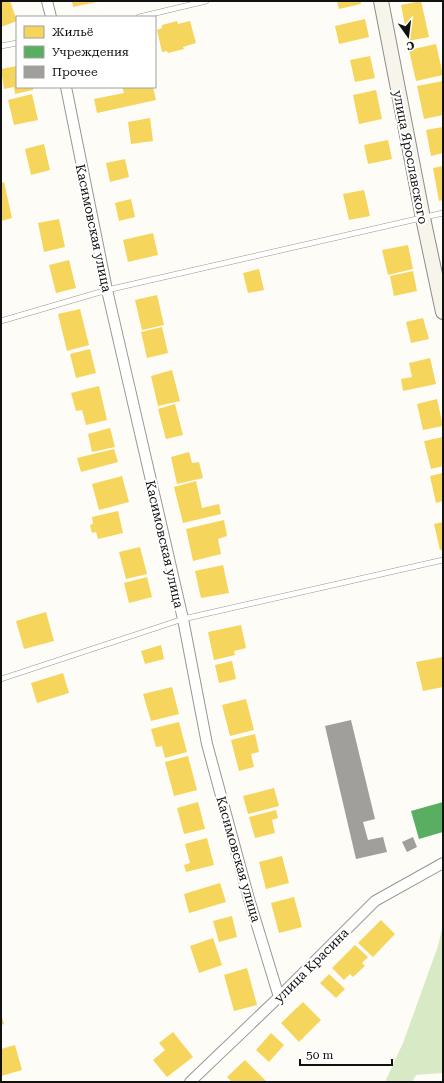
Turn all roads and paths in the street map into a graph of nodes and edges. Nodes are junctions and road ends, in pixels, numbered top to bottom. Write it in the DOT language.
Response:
graph roads {
  1 [pos="47,1"];
  2 [pos="206,1"];
  3 [pos="381,1"];
  4 [pos="51,16"];
  5 [pos="143,16"];
  6 [pos="16,43"];
  7 [pos="1,46"];
  8 [pos="66,88"];
  9 [pos="443,213"];
  10 [pos="423,218"];
  11 [pos="107,290"];
  12 [pos="443,312"];
  13 [pos="1,321"];
  14 [pos="443,560"];
  15 [pos="183,620"];
  16 [pos="1,679"];
  17 [pos="443,863"];
  18 [pos="279,997"];
  19 [pos="190,1082"];
  1 -- 4 [label="street"];
  2 -- 5 [label="lane"];
  3 -- 10 [label="street, улица Ярославского"];
  6 -- 7 [label="lane"];
  8 -- 11 [label="street, Касимовская улица"];
  9 -- 10 [label="lane"];
  10 -- 11 [label="lane"];
  10 -- 12 [label="street, улица Ярославского"];
  11 -- 13 [label="lane"];
  11 -- 15 [label="street, Касимовская улица"];
  14 -- 15 [label="lane"];
  15 -- 16 [label="lane"];
  15 -- 18 [label="street, Касимовская улица"];
  17 -- 18 [label="street, улица Красина"];
  18 -- 19 [label="street, улица Красина"];
}
